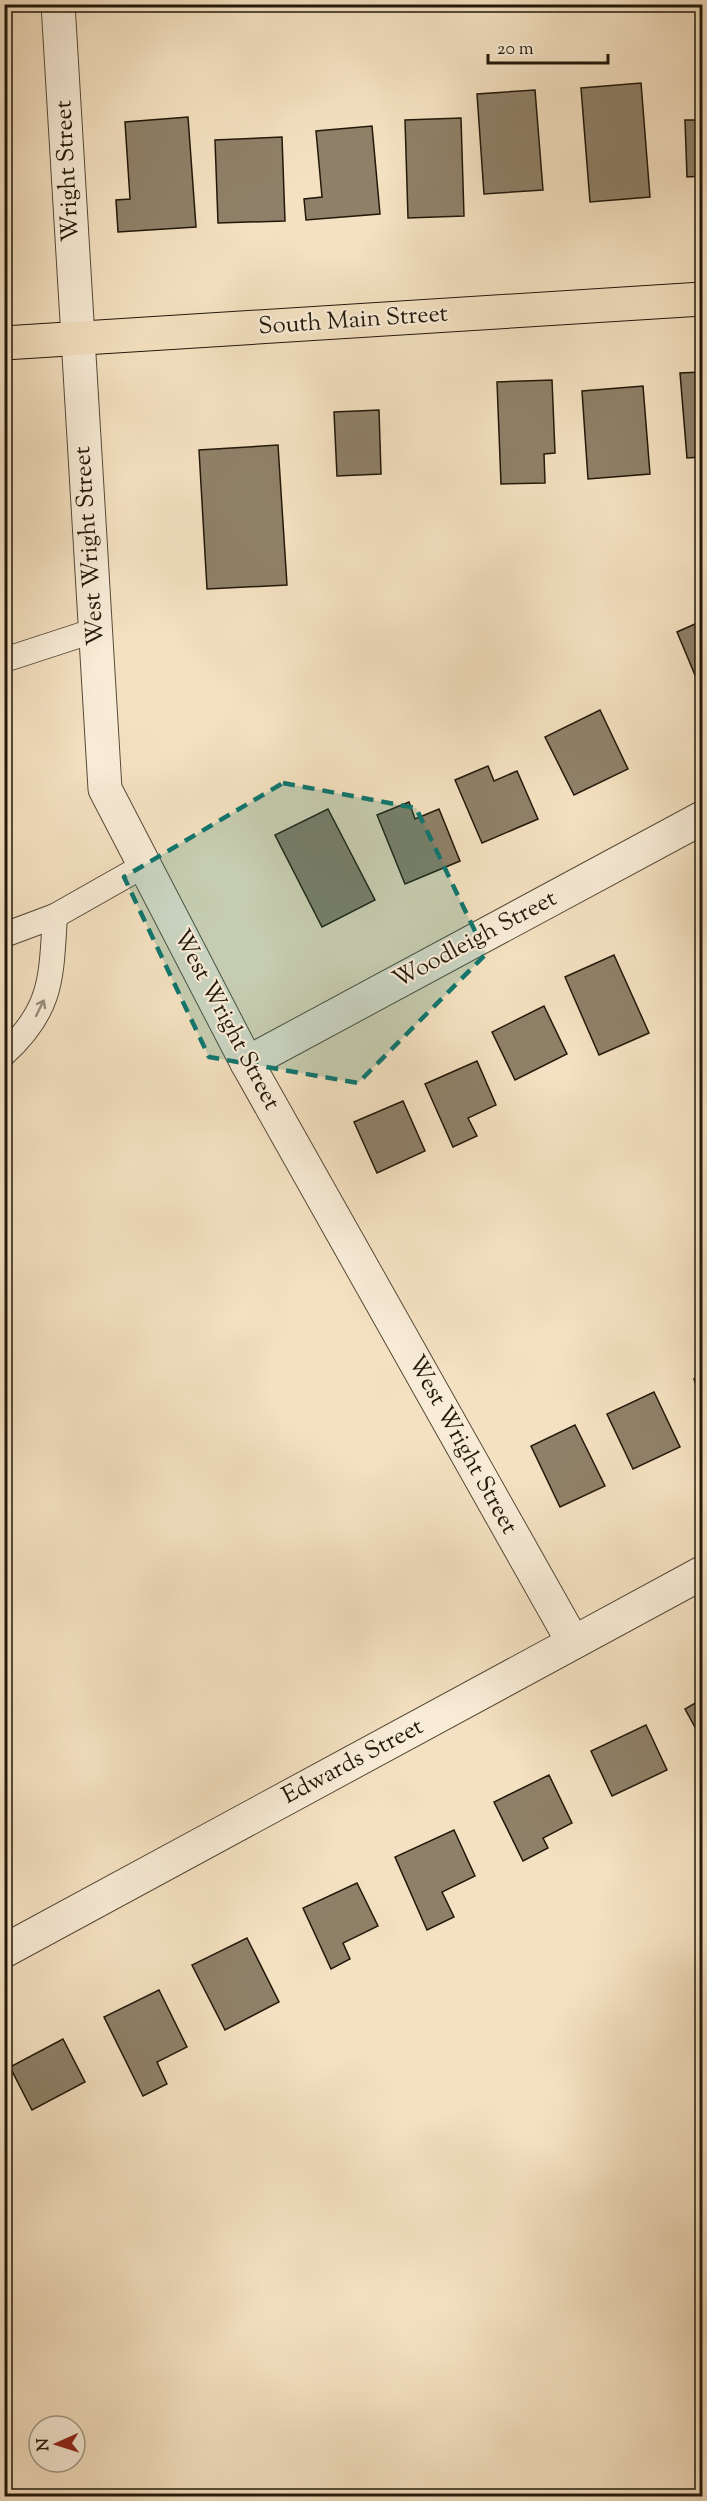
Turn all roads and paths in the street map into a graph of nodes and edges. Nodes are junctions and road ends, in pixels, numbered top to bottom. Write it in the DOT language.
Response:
graph roads {
  1 [pos="58,4"];
  2 [pos="702,299"];
  3 [pos="78,338"];
  4 [pos="4,343"];
  5 [pos="96,630"];
  6 [pos="4,660"];
  7 [pos="702,818"];
  8 [pos="144,865"];
  9 [pos="55,916"];
  10 [pos="4,935"];
  11 [pos="4,1054"];
  12 [pos="247,1063"];
  13 [pos="702,1573"];
  14 [pos="573,1642"];
  15 [pos="4,1951"];
  1 -- 3 [label="street, Wright Street"];
  2 -- 3 [label="main road, South Main Street"];
  3 -- 4 [label="main road, South Main Street"];
  3 -- 5 [label="street, West Wright Street"];
  5 -- 6 [label="lane"];
  5 -- 8 [label="street, West Wright Street"];
  7 -- 12 [label="street, Woodleigh Street"];
  8 -- 9 [label="lane"];
  8 -- 12 [label="street, West Wright Street"];
  9 -- 10 [label="lane"];
  11 -- 9 [label="lane, one-way"];
  12 -- 14 [label="street, West Wright Street"];
  13 -- 14 [label="street, Edwards Street"];
  14 -- 15 [label="street, Edwards Street"];
}
